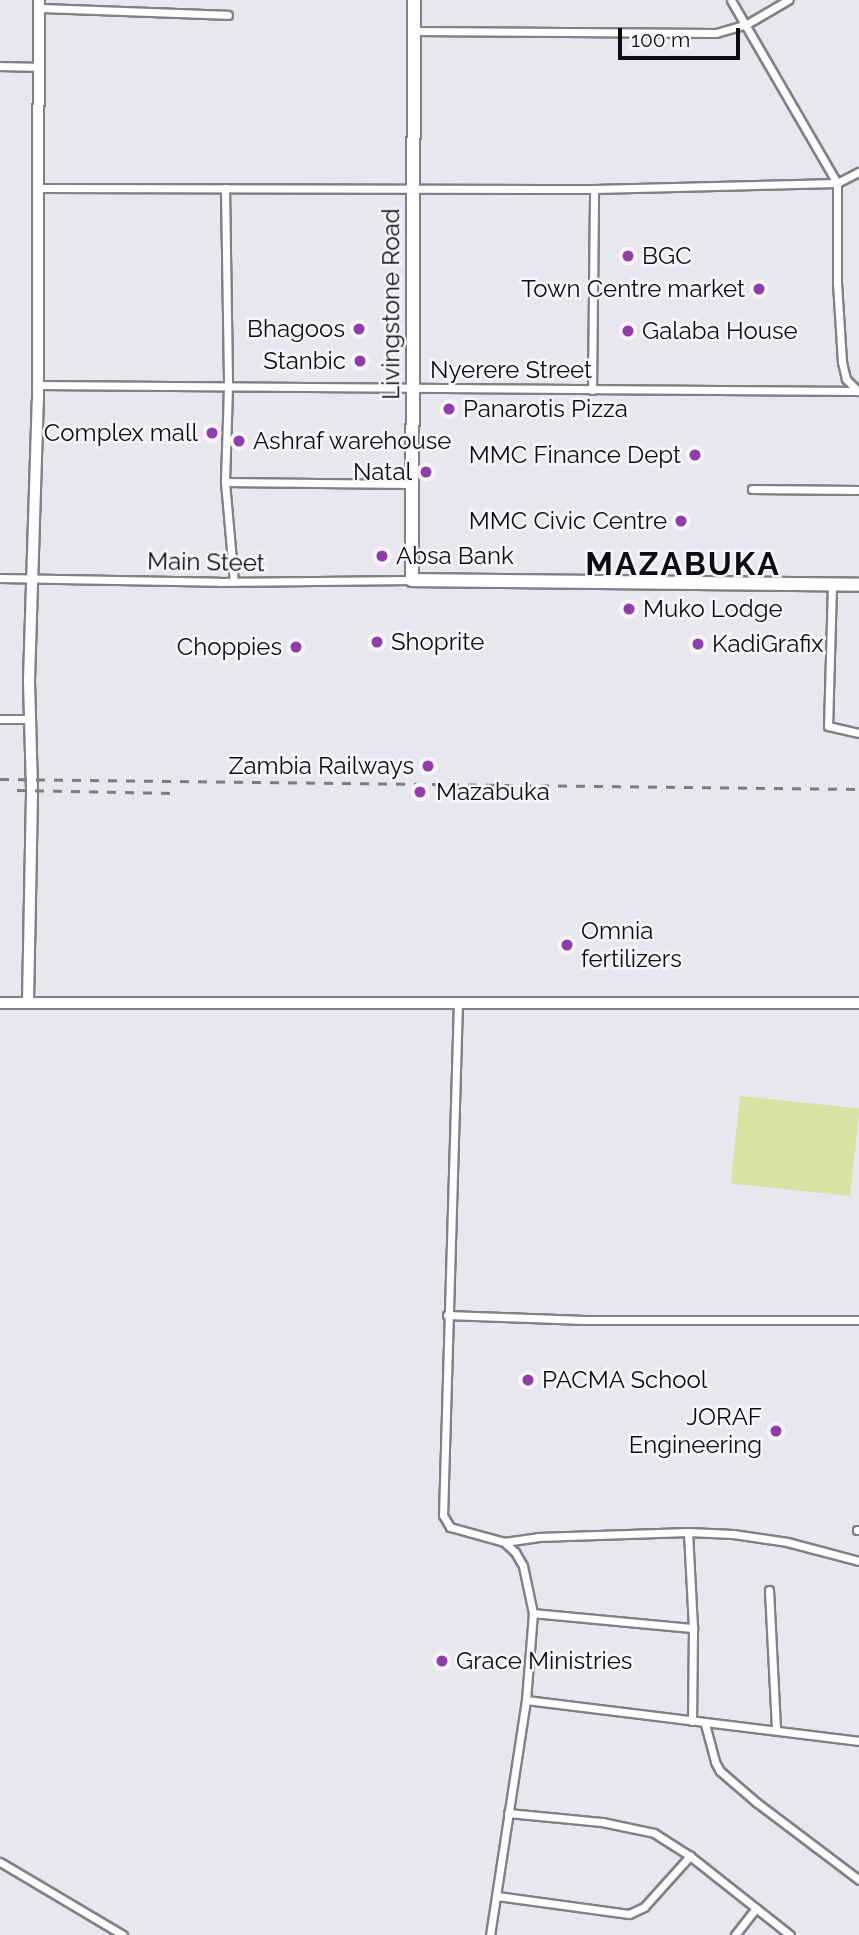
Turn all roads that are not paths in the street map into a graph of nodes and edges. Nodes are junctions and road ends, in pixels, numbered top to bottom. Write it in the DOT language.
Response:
graph roads {
  1 [pos="414,0"];
  2 [pos="731,0"];
  3 [pos="788,0"];
  4 [pos="39,4"];
  5 [pos="228,15"];
  6 [pos="747,24"];
  7 [pos="414,31"];
  8 [pos="0,66"];
  9 [pos="40,67"];
  10 [pos="859,172"];
  11 [pos="837,184"];
  12 [pos="40,188"];
  13 [pos="225,188"];
  14 [pos="412,188"];
  15 [pos="594,189"];
  16 [pos="37,385"];
  17 [pos="228,387"];
  18 [pos="412,388"];
  19 [pos="592,390"];
  20 [pos="859,391"];
  21 [pos="225,482"];
  22 [pos="412,484"];
  23 [pos="752,489"];
  24 [pos="859,490"];
  25 [pos="0,578"];
  26 [pos="31,579"];
  27 [pos="412,580"];
  28 [pos="234,582"];
  29 [pos="832,585"];
  30 [pos="859,585"];
  31 [pos="0,719"];
  32 [pos="30,719"];
  33 [pos="859,733"];
  34 [pos="28,1002"];
  35 [pos="458,1002"];
  36 [pos="0,1003"];
  37 [pos="859,1003"];
  38 [pos="447,1315"];
  39 [pos="859,1320"];
  40 [pos="688,1532"];
  41 [pos="504,1542"];
  42 [pos="859,1561"];
  43 [pos="769,1590"];
  44 [pos="533,1613"];
  45 [pos="693,1628"];
  46 [pos="526,1700"];
  47 [pos="692,1721"];
  48 [pos="705,1724"];
  49 [pos="776,1730"];
  50 [pos="859,1741"];
  51 [pos="508,1813"];
  52 [pos="690,1856"];
  53 [pos="0,1862"];
  54 [pos="859,1880"];
  55 [pos="497,1896"];
  56 [pos="756,1908"];
  57 [pos="123,1935"];
  58 [pos="491,1935"];
  59 [pos="735,1935"];
  60 [pos="790,1935"];
  1 -- 7 [label="highway, Livingstone Road"];
  2 -- 6 [label="street"];
  3 -- 6 [label="street"];
  4 -- 5 [label="street"];
  4 -- 9 [label="main road"];
  6 -- 7 [label="street"];
  6 -- 11 [label="street"];
  7 -- 14 [label="highway, Livingstone Road"];
  8 -- 9 [label="street"];
  9 -- 12 [label="main road"];
  10 -- 11 [label="street"];
  11 -- 15 [label="street"];
  11 -- 20 [label="street"];
  12 -- 13 [label="street"];
  12 -- 16 [label="main road"];
  13 -- 14 [label="street"];
  13 -- 17 [label="street"];
  14 -- 15 [label="street"];
  14 -- 18 [label="highway, Livingstone Road"];
  15 -- 19 [label="street"];
  16 -- 17 [label="street, Nyerere Street"];
  16 -- 26 [label="main road"];
  17 -- 18 [label="street, Nyerere Street"];
  17 -- 21 [label="street"];
  18 -- 19 [label="street, Nyerere Street"];
  18 -- 22 [label="highway, Livingstone Road"];
  19 -- 20 [label="street, Nyerere Street"];
  21 -- 22 [label="street"];
  21 -- 28 [label="street"];
  22 -- 27 [label="highway, Livingstone Road"];
  23 -- 24 [label="street"];
  25 -- 26 [label="street, Main Steet"];
  26 -- 28 [label="street, Main Steet"];
  26 -- 32 [label="main road"];
  27 -- 28 [label="street, Main Steet"];
  27 -- 29 [label="highway"];
  29 -- 30 [label="highway"];
  29 -- 33 [label="street"];
  31 -- 32 [label="street"];
  32 -- 34 [label="main road"];
  34 -- 35 [label="main road"];
  34 -- 36 [label="main road"];
  35 -- 37 [label="main road"];
  35 -- 38 [label="street"];
  38 -- 39 [label="street"];
  38 -- 41 [label="street"];
  40 -- 41 [label="street"];
  40 -- 42 [label="street"];
  40 -- 45 [label="street"];
  41 -- 44 [label="street"];
  43 -- 49 [label="street"];
  44 -- 45 [label="street"];
  44 -- 46 [label="street"];
  45 -- 47 [label="street"];
  46 -- 47 [label="street"];
  46 -- 51 [label="street"];
  47 -- 48 [label="street"];
  48 -- 49 [label="street"];
  48 -- 54 [label="street"];
  49 -- 50 [label="street"];
  51 -- 52 [label="street"];
  51 -- 55 [label="street"];
  52 -- 55 [label="street"];
  52 -- 56 [label="street"];
  53 -- 57 [label="street"];
  55 -- 58 [label="street"];
  56 -- 59 [label="street"];
  56 -- 60 [label="street"];
}
